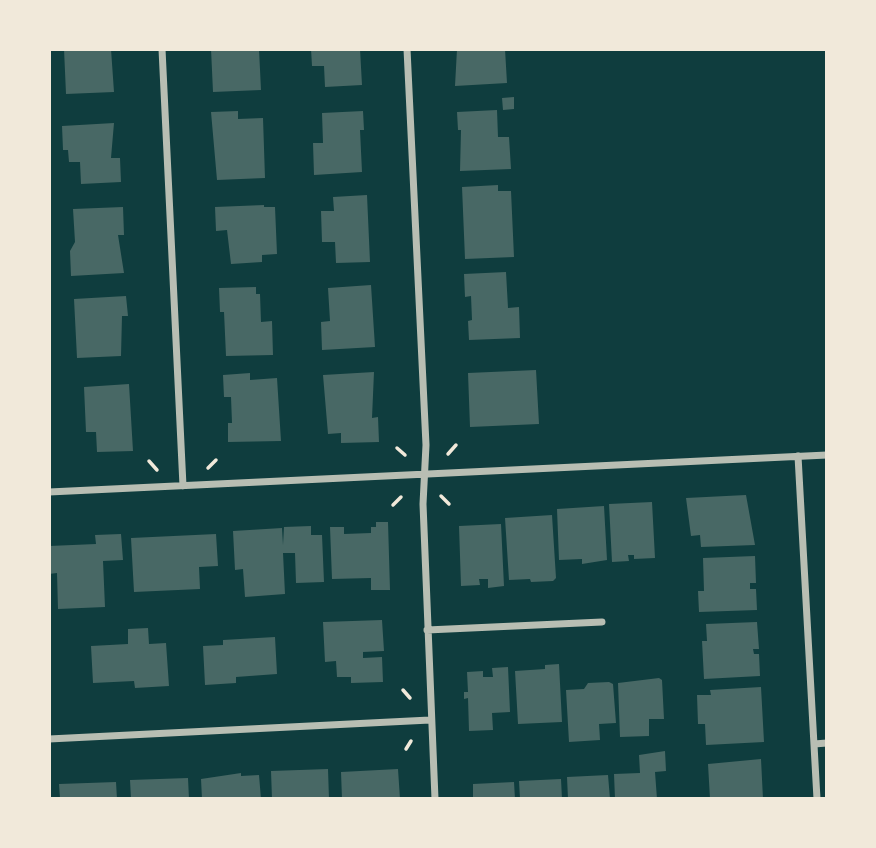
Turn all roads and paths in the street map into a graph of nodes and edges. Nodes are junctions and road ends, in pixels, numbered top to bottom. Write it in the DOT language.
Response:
graph roads {
  1 [pos="162,49"];
  2 [pos="407,49"];
  3 [pos="456,445"];
  4 [pos="397,448"];
  5 [pos="448,454"];
  6 [pos="405,455"];
  7 [pos="827,455"];
  8 [pos="798,456"];
  9 [pos="216,460"];
  10 [pos="149,461"];
  11 [pos="208,468"];
  12 [pos="157,470"];
  13 [pos="425,474"];
  14 [pos="183,486"];
  15 [pos="50,492"];
  16 [pos="441,496"];
  17 [pos="401,498"];
  18 [pos="449,504"];
  19 [pos="393,505"];
  20 [pos="602,622"];
  21 [pos="427,630"];
  22 [pos="403,690"];
  23 [pos="410,698"];
  24 [pos="430,720"];
  25 [pos="49,739"];
  26 [pos="411,741"];
  27 [pos="827,743"];
  28 [pos="814,744"];
  29 [pos="406,749"];
  30 [pos="435,799"];
  31 [pos="817,799"];
  1 -- 14 [label="street"];
  2 -- 13 [label="street"];
  3 -- 5 [label="path"];
  4 -- 6 [label="path"];
  7 -- 8 [label="street"];
  8 -- 13 [label="street"];
  8 -- 28 [label="street"];
  9 -- 11 [label="path"];
  10 -- 12 [label="path"];
  13 -- 14 [label="street"];
  13 -- 21 [label="street"];
  14 -- 15 [label="street"];
  16 -- 18 [label="path"];
  17 -- 19 [label="path"];
  20 -- 21 [label="street"];
  21 -- 24 [label="street"];
  22 -- 23 [label="path"];
  24 -- 25 [label="street"];
  24 -- 30 [label="street"];
  26 -- 29 [label="path"];
  27 -- 28 [label="street"];
  28 -- 31 [label="street"];
}
